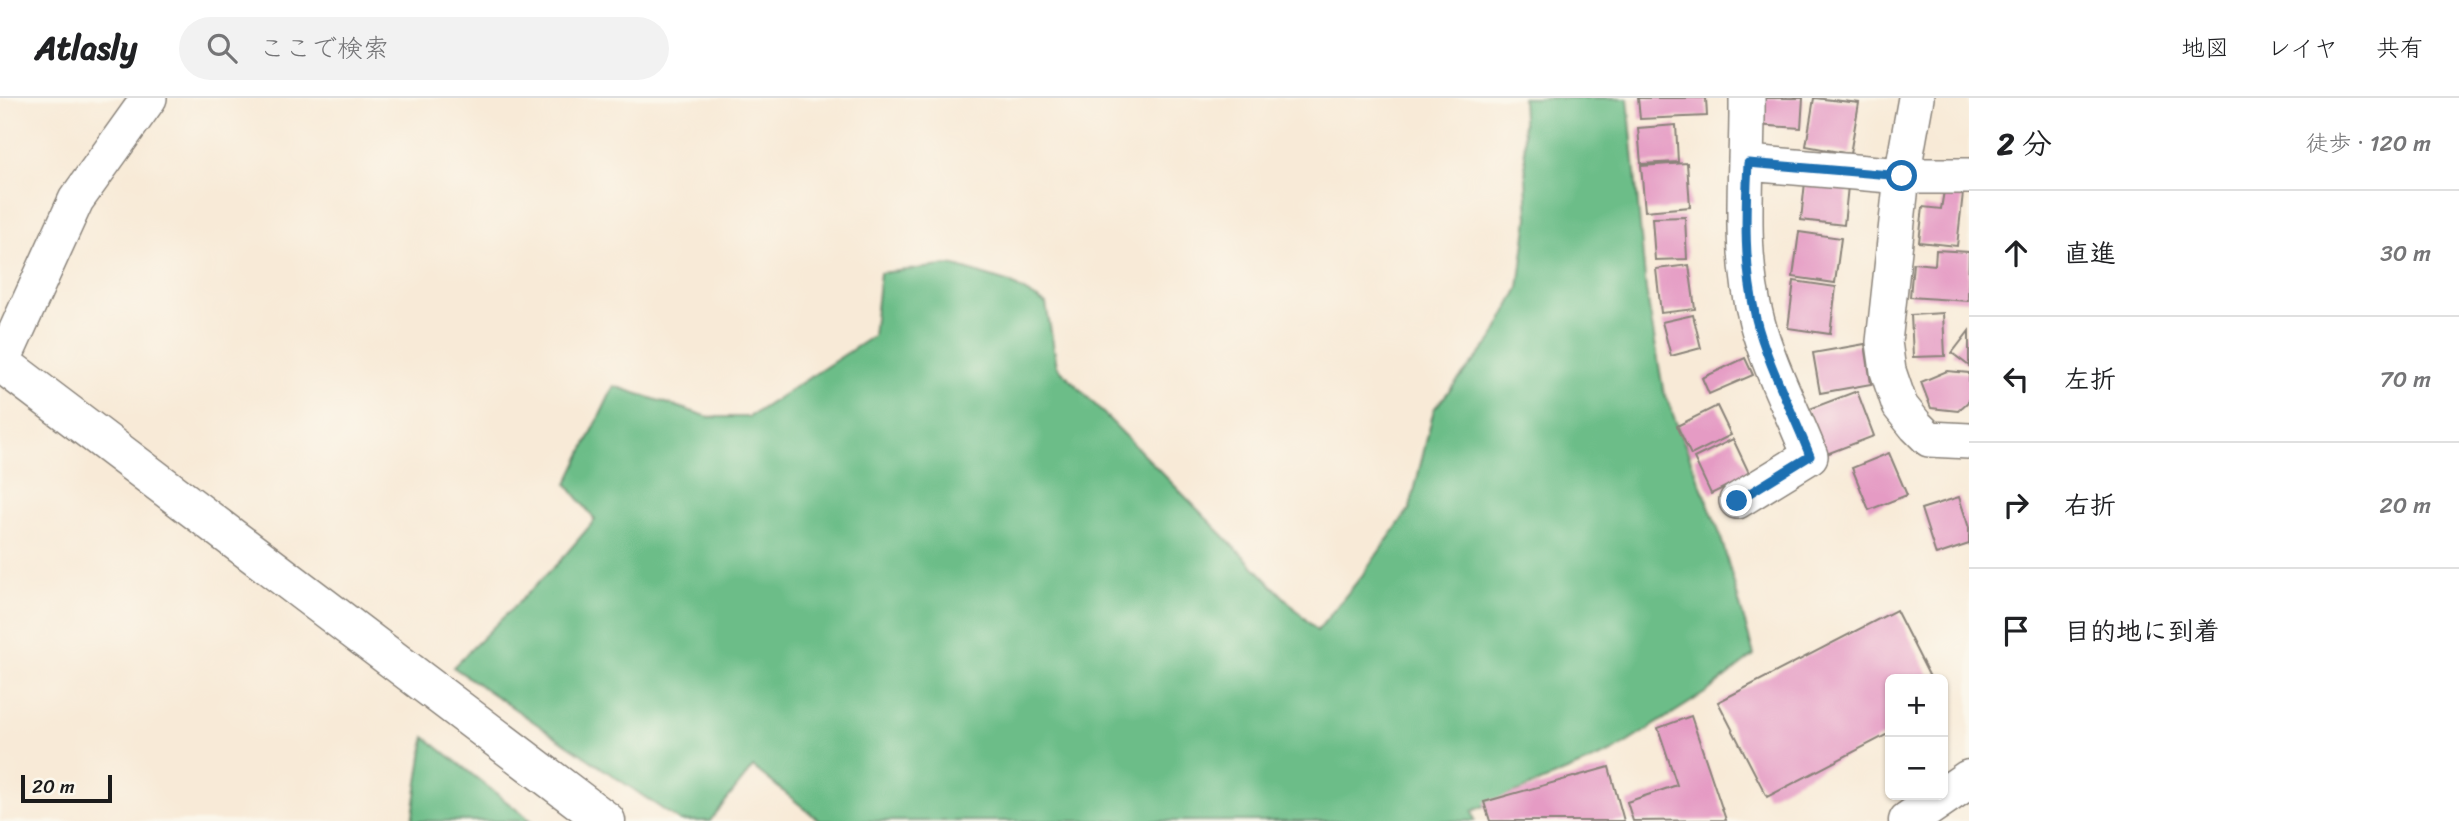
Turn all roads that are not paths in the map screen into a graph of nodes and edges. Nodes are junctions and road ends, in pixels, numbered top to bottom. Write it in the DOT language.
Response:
graph roads {
  1 [pos="149,98"];
  2 [pos="1747,98"];
  3 [pos="1916,98"];
  4 [pos="1748,163"];
  5 [pos="1902,176"];
  6 [pos="1969,176"];
  7 [pos="1,365"];
  8 [pos="1969,441"];
  9 [pos="1737,501"];
  10 [pos="1969,779"];
  11 [pos="607,821"];
  12 [pos="1908,821"];
  1 -- 7 [label="street"];
  2 -- 4 [label="street"];
  3 -- 5 [label="street"];
  4 -- 5 [label="street"];
  4 -- 9 [label="street"];
  5 -- 6 [label="street"];
  5 -- 8 [label="street"];
  7 -- 11 [label="street"];
  10 -- 12 [label="street"];
}
